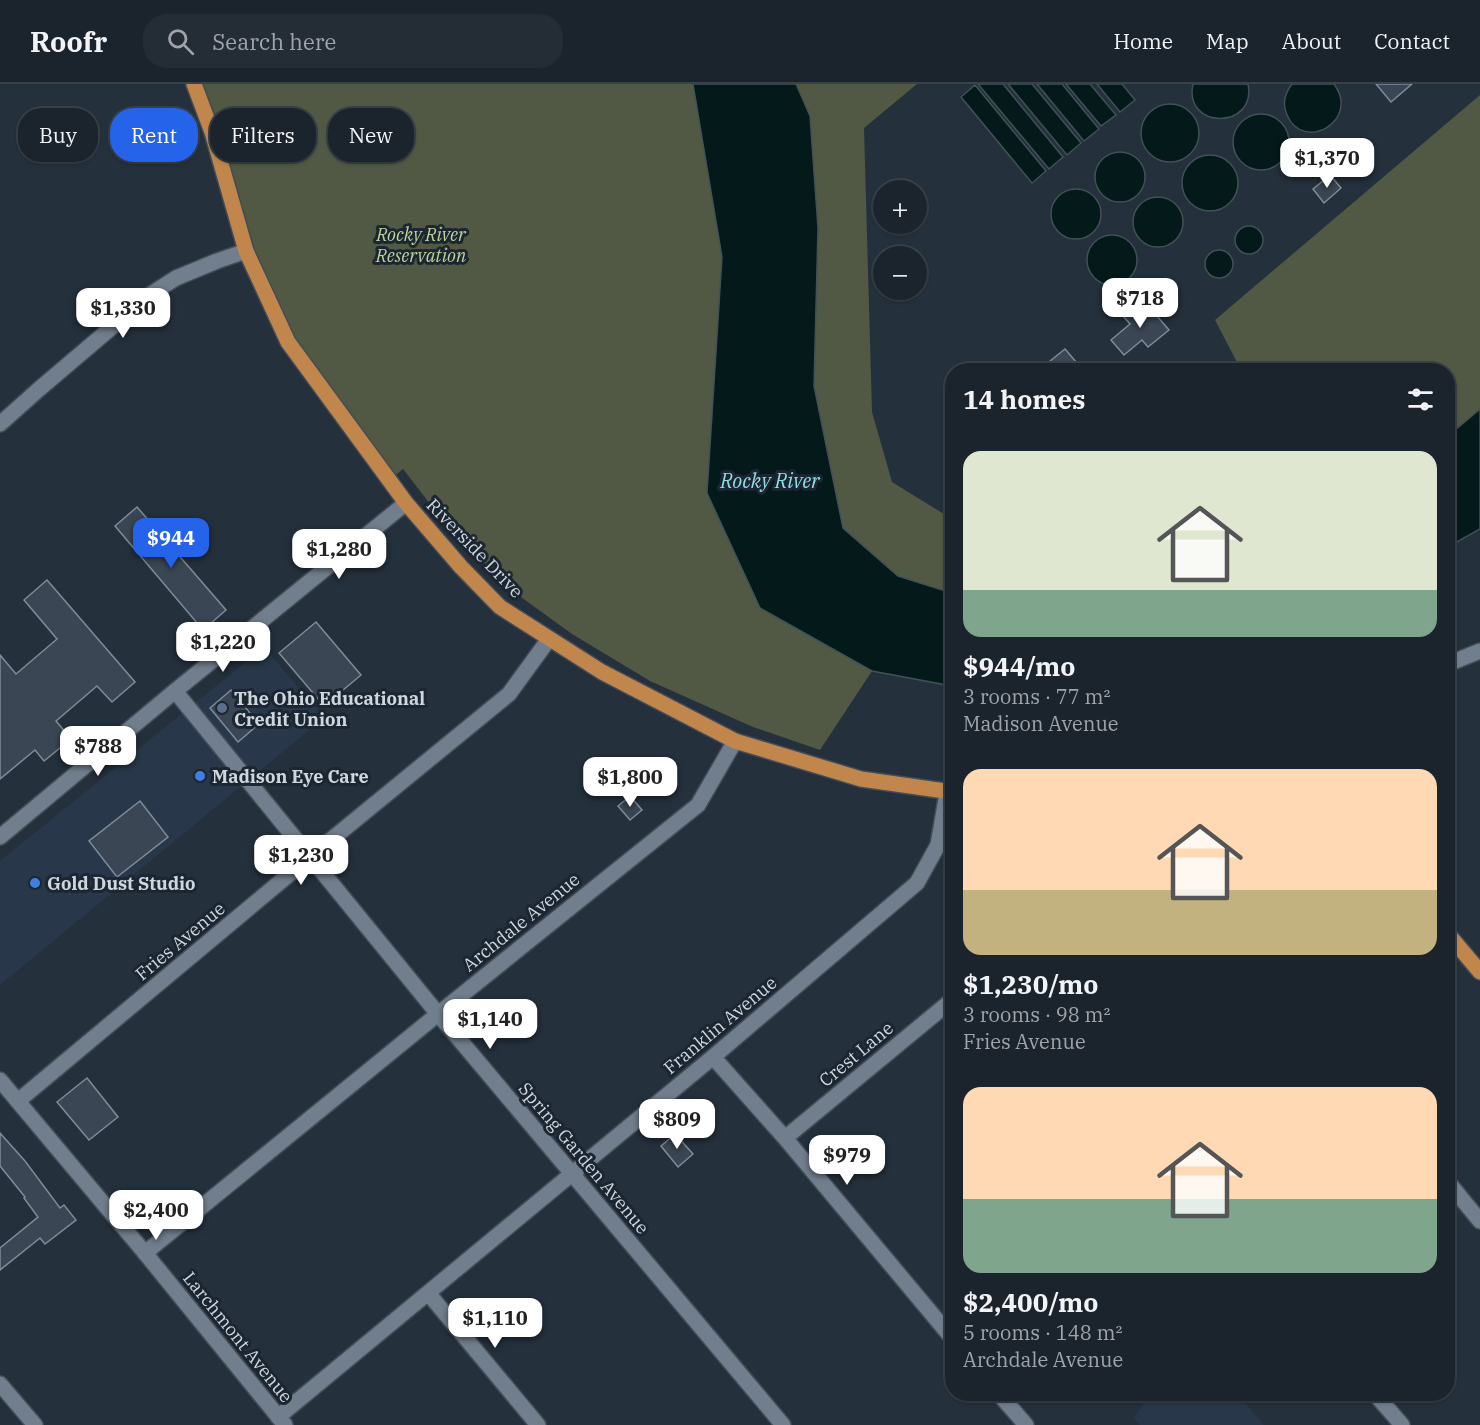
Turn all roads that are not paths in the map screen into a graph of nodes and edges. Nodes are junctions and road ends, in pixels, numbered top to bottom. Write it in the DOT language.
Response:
graph roads {
  1 [pos="194,84"];
  2 [pos="246,251"];
  3 [pos="0,424"];
  4 [pos="406,503"];
  5 [pos="549,639"];
  6 [pos="1480,651"];
  7 [pos="1455,661"];
  8 [pos="176,691"];
  9 [pos="735,741"];
  10 [pos="945,791"];
  11 [pos="945,814"];
  12 [pos="0,837"];
  13 [pos="310,857"];
  14 [pos="1455,942"];
  15 [pos="1480,972"];
  16 [pos="945,1006"];
  17 [pos="438,1014"];
  18 [pos="713,1058"];
  19 [pos="0,1080"];
  20 [pos="18,1101"];
  21 [pos="785,1138"];
  22 [pos="573,1174"];
  23 [pos="1455,1191"];
  24 [pos="1480,1221"];
  25 [pos="145,1253"];
  26 [pos="428,1293"];
  27 [pos="945,1330"];
  28 [pos="0,1384"];
  29 [pos="1005,1401"];
  30 [pos="1381,1401"];
  31 [pos="282,1421"];
  32 [pos="34,1425"];
  33 [pos="538,1425"];
  34 [pos="783,1425"];
  35 [pos="1026,1425"];
  36 [pos="1402,1425"];
  1 -- 2 [label="main road, Riverside Drive"];
  2 -- 3 [label="street"];
  2 -- 4 [label="main road, Riverside Drive"];
  4 -- 5 [label="main road, Riverside Drive"];
  4 -- 8 [label="street"];
  5 -- 9 [label="main road, Riverside Drive"];
  5 -- 13 [label="street, Fries Avenue"];
  6 -- 7 [label="street"];
  8 -- 12 [label="street"];
  8 -- 13 [label="street, Spring Garden Avenue"];
  9 -- 10 [label="main road, Riverside Drive"];
  9 -- 17 [label="street, Archdale Avenue"];
  11 -- 18 [label="street, Franklin Avenue"];
  13 -- 17 [label="street, Spring Garden Avenue"];
  13 -- 20 [label="street, Fries Avenue"];
  14 -- 15 [label="main road"];
  16 -- 21 [label="street, Crest Lane"];
  17 -- 22 [label="street, Spring Garden Avenue"];
  17 -- 25 [label="street, Archdale Avenue"];
  18 -- 21 [label="street"];
  18 -- 22 [label="street, Franklin Avenue"];
  19 -- 20 [label="street, Larchmont Avenue"];
  20 -- 25 [label="street, Larchmont Avenue"];
  21 -- 27 [label="street"];
  22 -- 26 [label="street, Franklin Avenue"];
  22 -- 34 [label="street, Spring Garden Avenue"];
  23 -- 24 [label="street"];
  25 -- 31 [label="street, Larchmont Avenue"];
  26 -- 31 [label="street, Franklin Avenue"];
  26 -- 33 [label="street"];
  28 -- 32 [label="street"];
  29 -- 35 [label="street"];
  30 -- 36 [label="street"];
}
